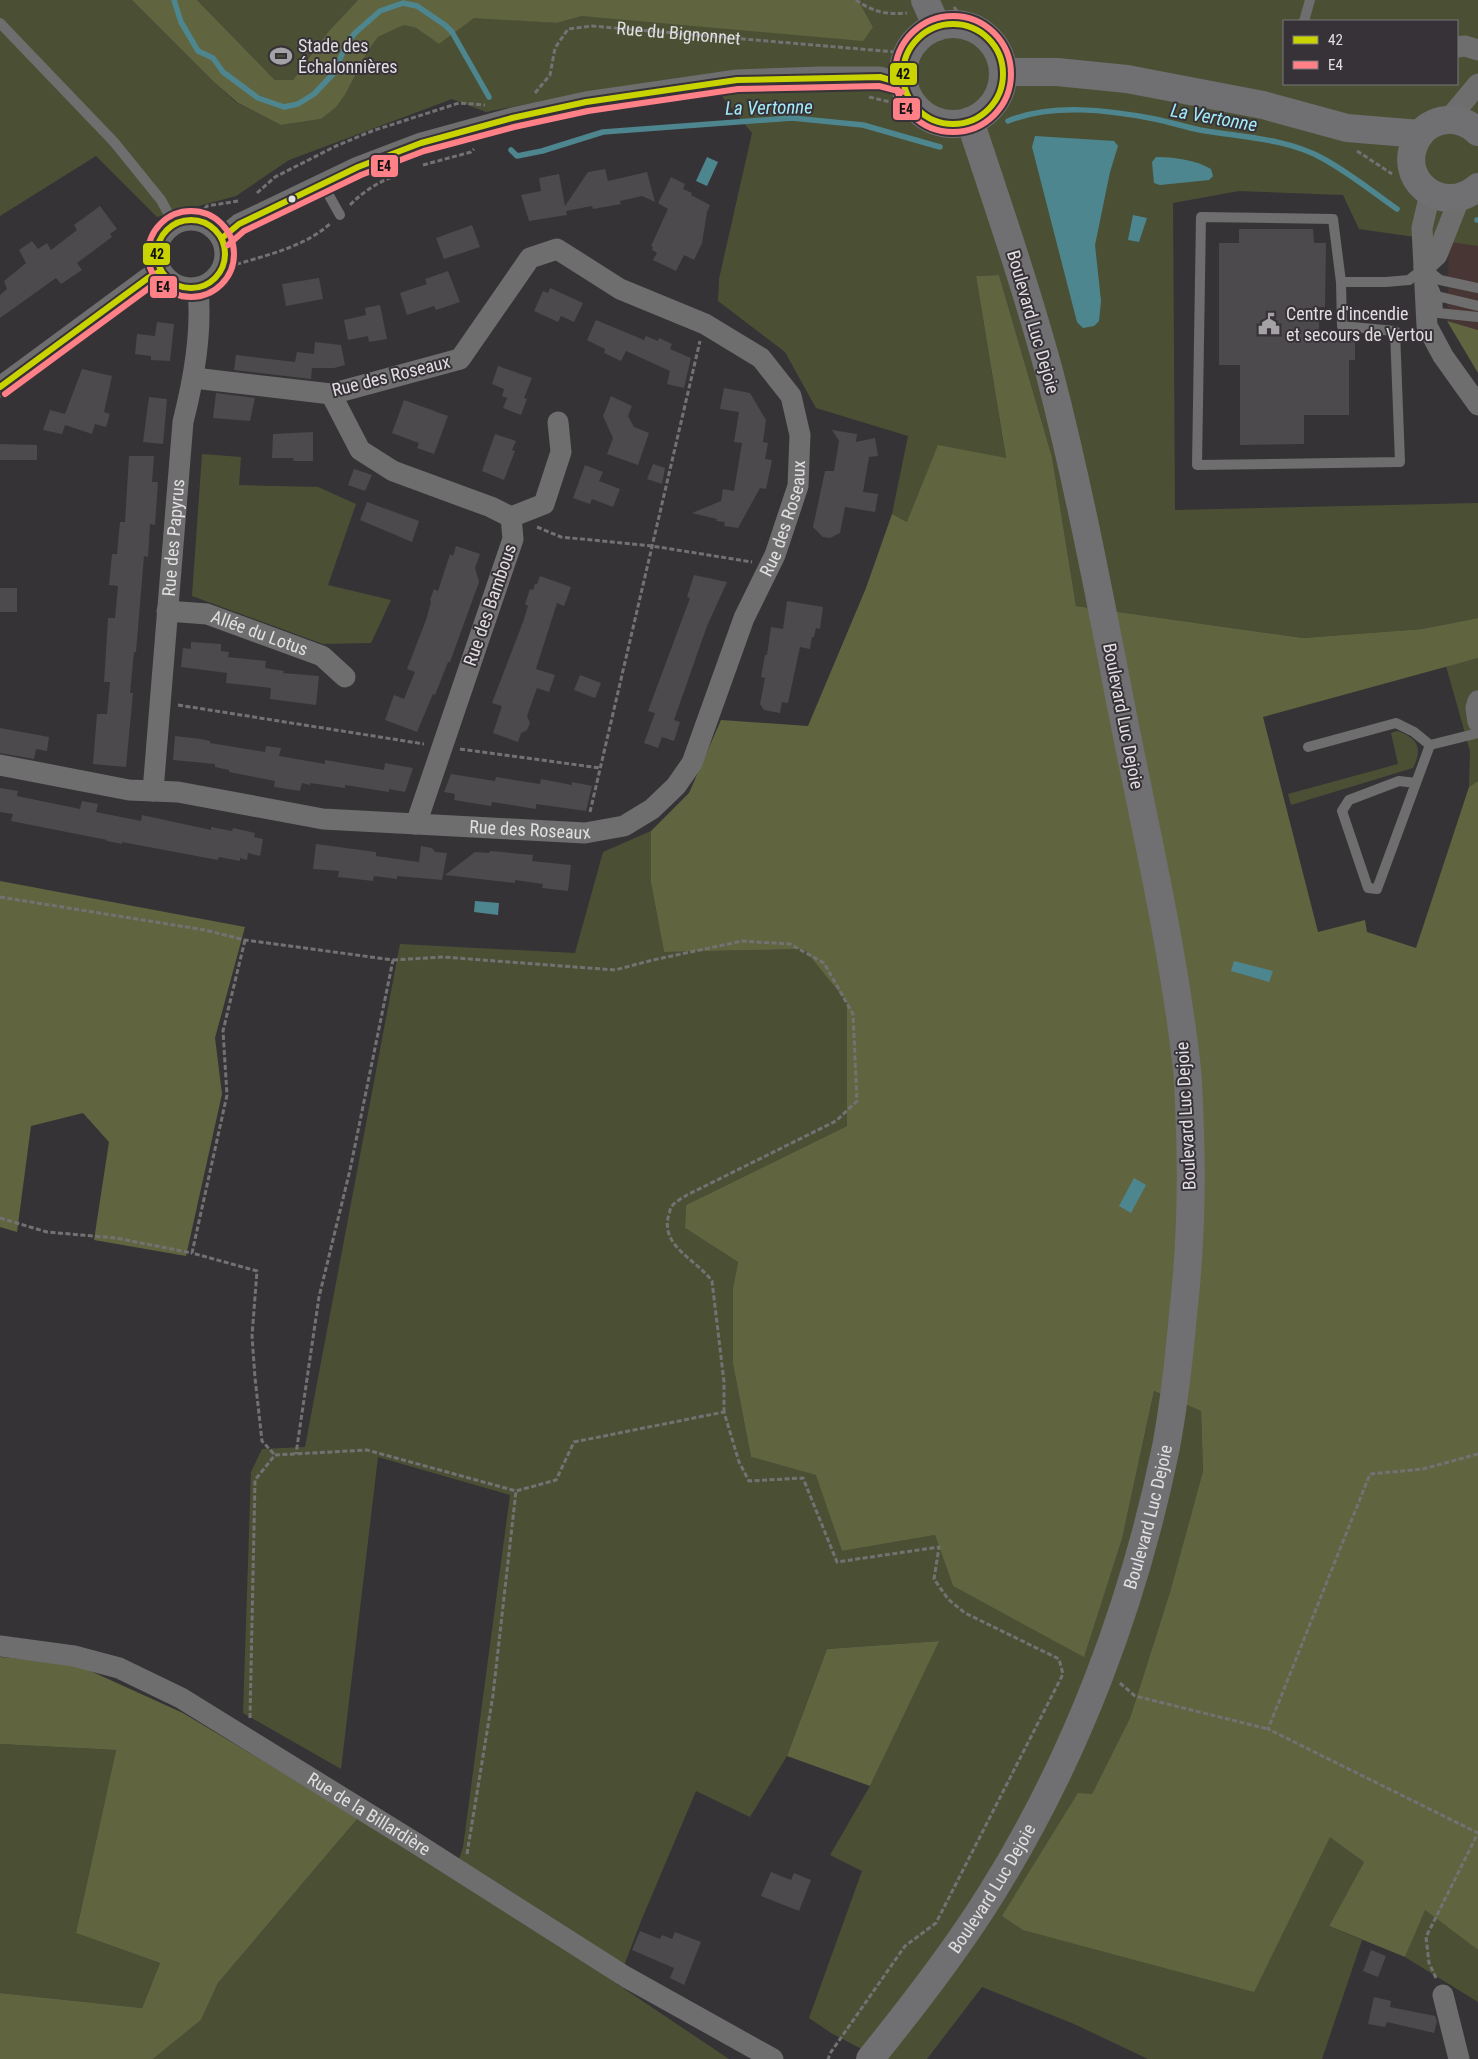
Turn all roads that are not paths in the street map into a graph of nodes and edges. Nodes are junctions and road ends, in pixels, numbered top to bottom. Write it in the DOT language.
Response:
graph roads {
  1 [pos="1310,0"];
  2 [pos="918,6"];
  3 [pos="1304,20"];
  4 [pos="0,23"];
  5 [pos="937,27"];
  6 [pos="1458,47"];
  7 [pos="1478,50"];
  8 [pos="1003,72"];
  9 [pos="904,84"];
  10 [pos="1478,84"];
  11 [pos="1448,120"];
  12 [pos="970,121"];
  13 [pos="1347,128"];
  14 [pos="1477,130"];
  15 [pos="1420,134"];
  16 [pos="1410,162"];
  17 [pos="322,183"];
  18 [pos="1473,191"];
  19 [pos="1430,194"];
  20 [pos="340,215"];
  21 [pos="174,224"];
  22 [pos="222,238"];
  23 [pos="1424,267"];
  24 [pos="161,271"];
  25 [pos="1341,282"];
  26 [pos="198,288"];
  27 [pos="1478,288"];
  28 [pos="1437,296"];
  29 [pos="1478,306"];
  30 [pos="1478,317"];
  31 [pos="194,378"];
  32 [pos="0,388"];
  33 [pos="332,394"];
  34 [pos="1478,405"];
  35 [pos="558,422"];
  36 [pos="511,517"];
  37 [pos="167,611"];
  38 [pos="344,677"];
  39 [pos="1478,701"];
  40 [pos="1478,722"];
  41 [pos="1478,733"];
  42 [pos="1430,745"];
  43 [pos="1308,747"];
  44 [pos="0,764"];
  45 [pos="1416,783"];
  46 [pos="153,791"];
  47 [pos="416,824"];
  48 [pos="0,1646"];
  49 [pos="1443,1995"];
  50 [pos="720,2030"];
  51 [pos="751,2059"];
  52 [pos="774,2059"];
  53 [pos="870,2059"];
  54 [pos="1458,2059"];
  1 -- 3 [label="lane"];
  2 -- 5 [label="main road"];
  4 -- 21 [label="lane"];
  5 -- 8 [label="main road"];
  5 -- 9 [label="main road"];
  6 -- 7 [label="street"];
  8 -- 12 [label="main road"];
  8 -- 13 [label="main road"];
  9 -- 12 [label="main road"];
  9 -- 17 [label="street"];
  10 -- 11 [label="street"];
  10 -- 14 [label="street"];
  11 -- 14 [label="main road"];
  11 -- 15 [label="main road"];
  12 -- 53 [label="main road, Boulevard Luc Dejoie"];
  13 -- 15 [label="main road"];
  13 -- 16 [label="main road"];
  15 -- 16 [label="main road"];
  16 -- 19 [label="main road"];
  17 -- 20 [label="lane"];
  17 -- 22 [label="street"];
  18 -- 19 [label="main road"];
  18 -- 23 [label="street"];
  19 -- 23 [label="street"];
  21 -- 22 [label="street"];
  21 -- 24 [label="street"];
  22 -- 26 [label="street"];
  23 -- 25 [label="lane"];
  23 -- 27 [label="lane"];
  23 -- 28 [label="lane"];
  23 -- 34 [label="street"];
  24 -- 26 [label="street"];
  24 -- 32 [label="street"];
  25 -- 25 [label="lane"];
  26 -- 31 [label="street, Rue des Papyrus"];
  28 -- 29 [label="lane"];
  28 -- 30 [label="lane"];
  31 -- 33 [label="street, Rue des Roseaux"];
  31 -- 37 [label="street, Rue des Papyrus"];
  33 -- 36 [label="street, Rue des Bambous"];
  33 -- 47 [label="street, Rue des Roseaux"];
  35 -- 36 [label="street"];
  36 -- 47 [label="street, Rue des Bambous"];
  37 -- 38 [label="street, Allée du Lotus"];
  37 -- 46 [label="street, Rue des Papyrus"];
  39 -- 40 [label="street"];
  41 -- 42 [label="lane"];
  42 -- 43 [label="lane"];
  42 -- 45 [label="lane"];
  44 -- 46 [label="street, Rue des Roseaux"];
  45 -- 45 [label="lane"];
  46 -- 47 [label="street, Rue des Roseaux"];
  48 -- 50 [label="street, Rue de la Billardière"];
  49 -- 54 [label="street"];
  50 -- 51 [label="street, Rue de la Billardière"];
  50 -- 52 [label="street, Rue de la Billardière"];
}
